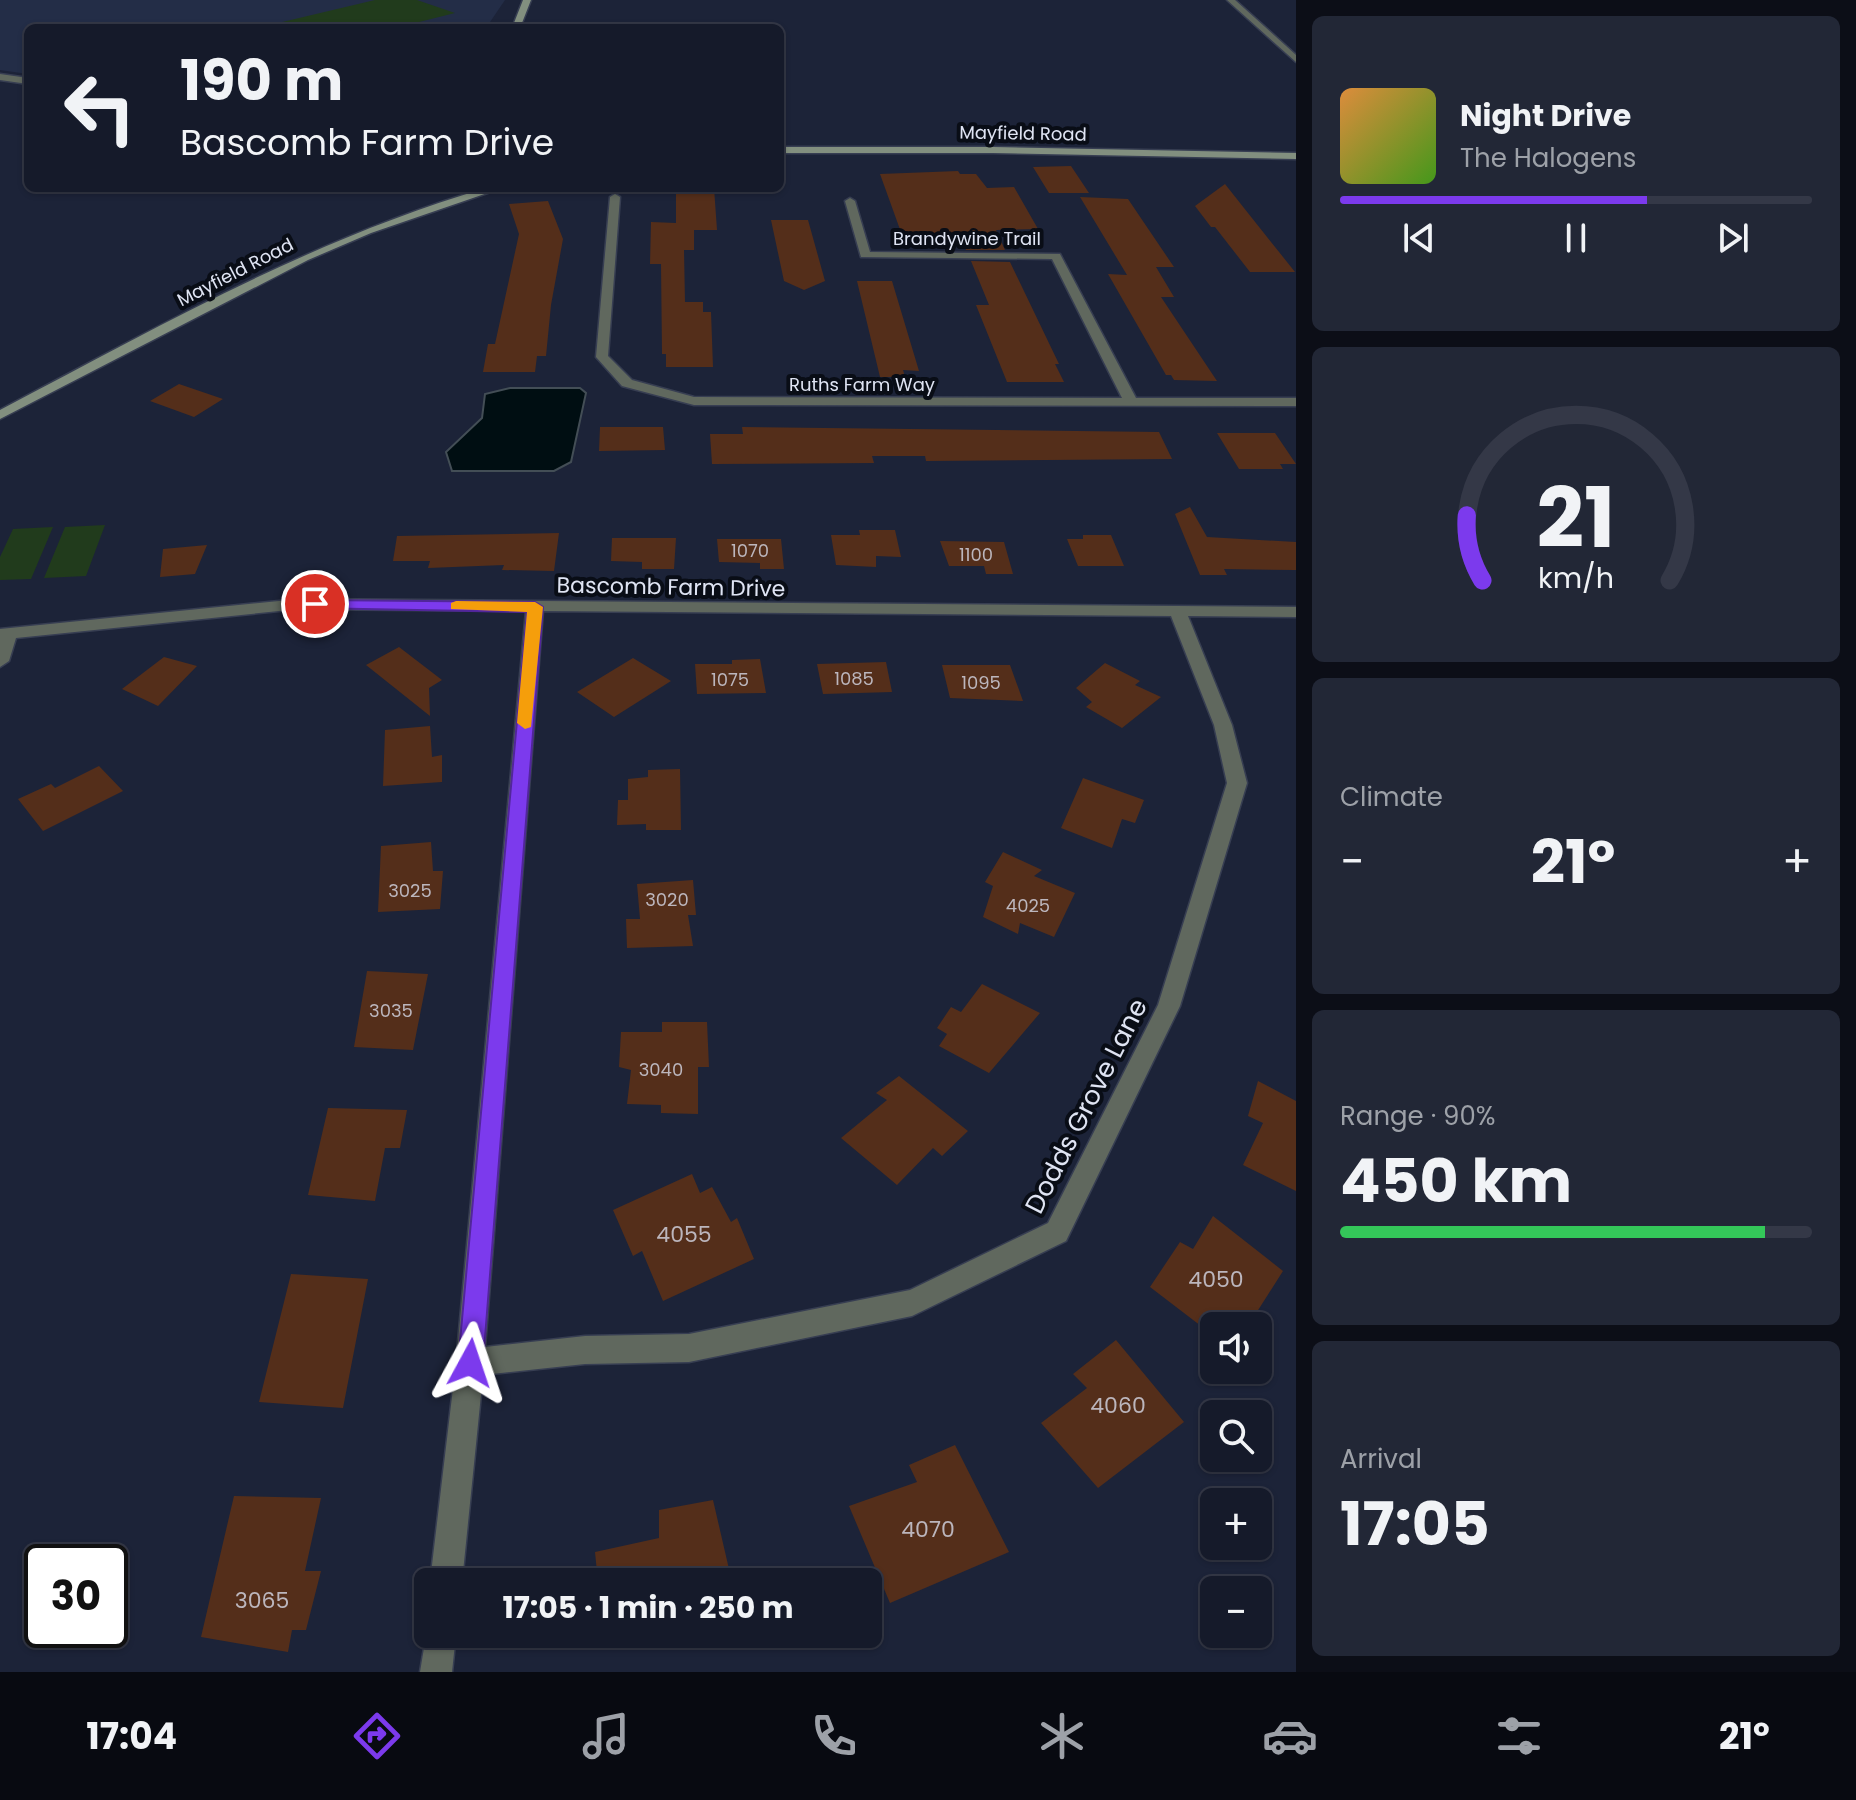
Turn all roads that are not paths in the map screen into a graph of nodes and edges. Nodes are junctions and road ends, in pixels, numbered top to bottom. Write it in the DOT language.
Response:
graph roads {
  1 [pos="527,0"];
  2 [pos="1231,0"];
  3 [pos="518,24"];
  4 [pos="1296,59"];
  5 [pos="0,77"];
  6 [pos="24,80"];
  7 [pos="784,150"];
  8 [pos="1296,159"];
  9 [pos="483,192"];
  10 [pos="615,197"];
  11 [pos="850,201"];
  12 [pos="1131,402"];
  13 [pos="1296,402"];
  14 [pos="0,415"];
  15 [pos="535,607"];
  16 [pos="1178,612"];
  17 [pos="1296,612"];
  18 [pos="4,634"];
  19 [pos="0,661"];
  20 [pos="470,1363"];
  21 [pos="448,1568"];
  22 [pos="439,1648"];
  23 [pos="436,1672"];
  1 -- 3 [label="street"];
  2 -- 4 [label="street"];
  5 -- 6 [label="street"];
  7 -- 8 [label="street, Mayfield Road"];
  9 -- 14 [label="street, Mayfield Road"];
  10 -- 12 [label="street, Ruths Farm Way"];
  11 -- 12 [label="street, Brandywine Trail"];
  12 -- 13 [label="street, Ruths Farm Way"];
  15 -- 16 [label="street, Bascomb Farm Drive"];
  15 -- 18 [label="street, Bascomb Farm Drive"];
  15 -- 20 [label="street"];
  16 -- 17 [label="street, Bascomb Farm Drive"];
  16 -- 20 [label="street, Dodds Grove Lane"];
  18 -- 19 [label="street"];
  20 -- 21 [label="street"];
  22 -- 23 [label="street"];
}
